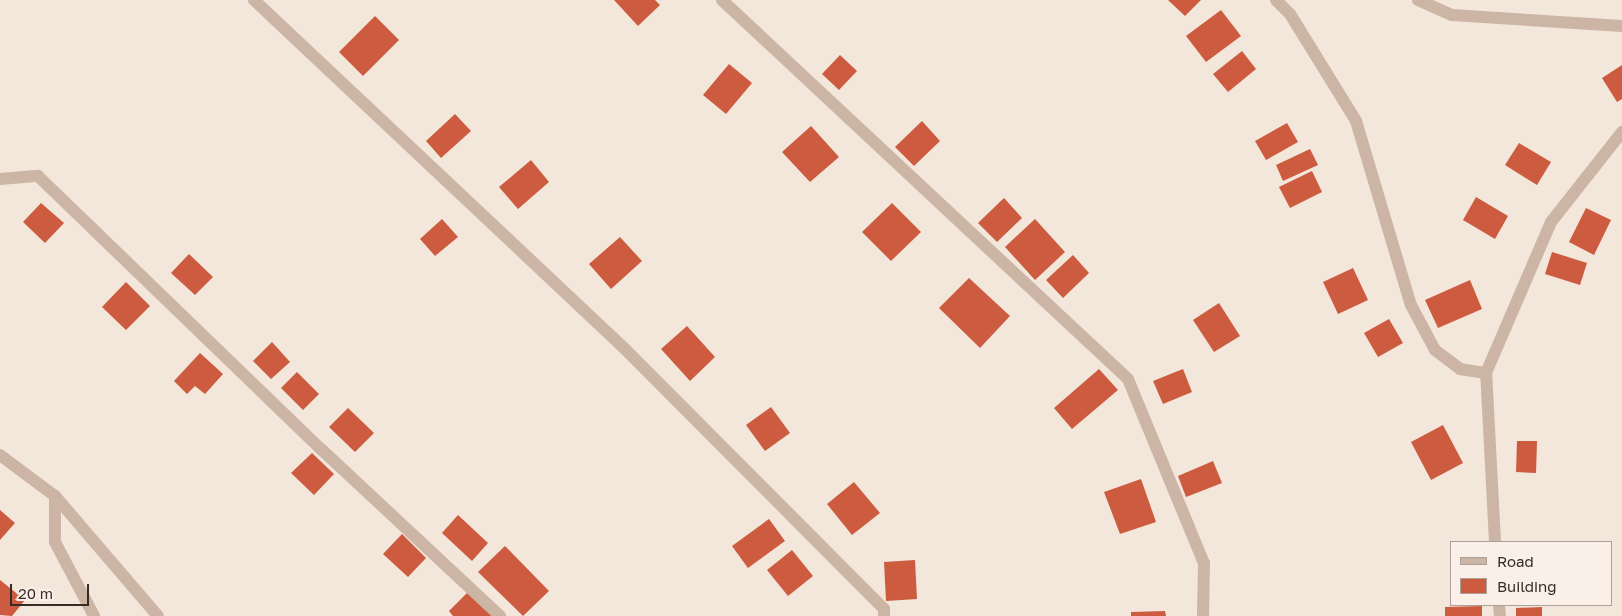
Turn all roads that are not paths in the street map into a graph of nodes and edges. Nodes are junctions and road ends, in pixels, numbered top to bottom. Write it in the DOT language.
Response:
graph roads {
  1 [pos="254,0"];
  2 [pos="722,0"];
  3 [pos="1276,0"];
  4 [pos="1418,0"];
  5 [pos="1622,26"];
  6 [pos="1622,132"];
  7 [pos="0,179"];
  8 [pos="1486,374"];
  9 [pos="0,455"];
  10 [pos="55,496"];
  11 [pos="1495,541"];
  12 [pos="94,616"];
  13 [pos="158,616"];
  14 [pos="500,616"];
  15 [pos="884,616"];
  16 [pos="1203,616"];
  1 -- 15 [label="street"];
  2 -- 16 [label="street"];
  3 -- 8 [label="street"];
  4 -- 5 [label="street"];
  6 -- 8 [label="street"];
  7 -- 14 [label="street"];
  8 -- 11 [label="street"];
  9 -- 10 [label="street"];
  10 -- 12 [label="street"];
  10 -- 13 [label="street"];
}
